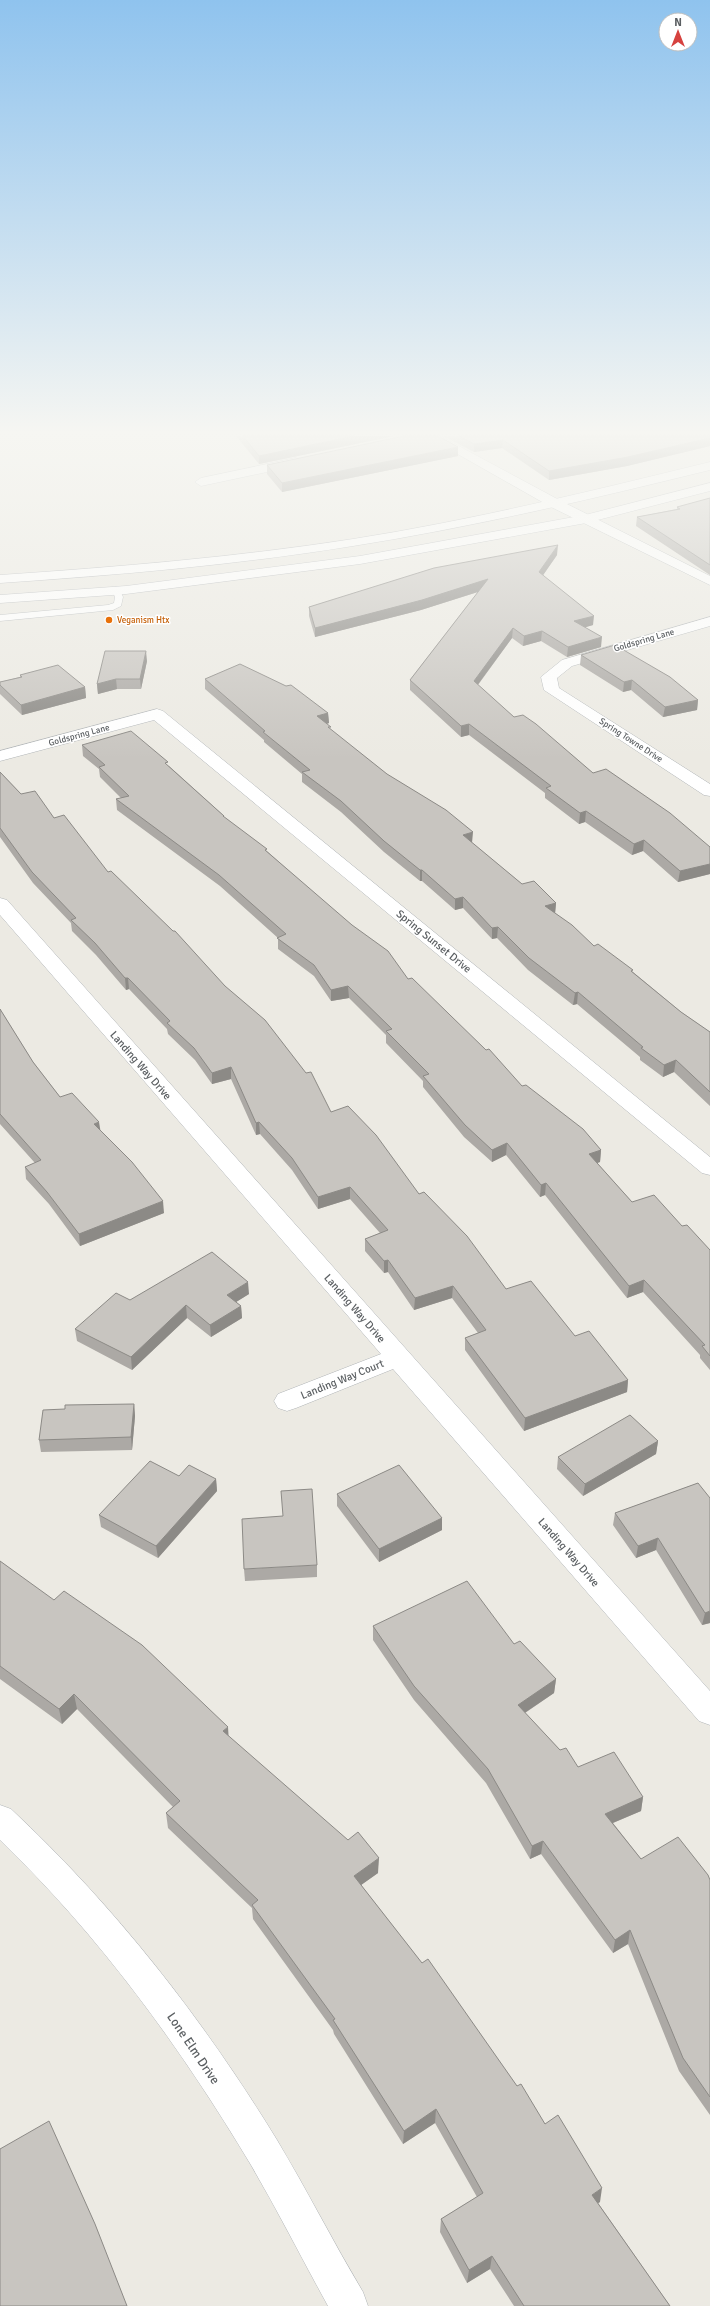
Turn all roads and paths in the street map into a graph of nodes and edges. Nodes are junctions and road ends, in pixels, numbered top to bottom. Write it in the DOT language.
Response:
graph roads {
  1 [pos="338,544"];
  2 [pos="450,544"];
  3 [pos="634,544"];
  4 [pos="108,571"];
  5 [pos="0,579"];
  6 [pos="710,582"];
  7 [pos="116,590"];
  8 [pos="0,599"];
  9 [pos="0,618"];
  10 [pos="710,621"];
  11 [pos="552,690"];
  12 [pos="157,714"];
  13 [pos="0,756"];
  14 [pos="710,791"];
  15 [pos="0,904"];
  16 [pos="710,1168"];
  17 [pos="398,1357"];
  18 [pos="288,1401"];
  19 [pos="710,1712"];
  20 [pos="0,1819"];
  21 [pos="349,2306"];
  1 -- 4 [label="street"];
  2 -- 7 [label="street"];
  3 -- 6 [label="street"];
  4 -- 5 [label="street"];
  4 -- 7 [label="street"];
  7 -- 8 [label="street"];
  7 -- 9 [label="lane"];
  10 -- 11 [label="street, Goldspring Lane"];
  11 -- 14 [label="street, Spring Towne Drive"];
  12 -- 13 [label="street, Goldspring Lane"];
  12 -- 16 [label="street, Spring Sunset Drive"];
  15 -- 17 [label="street, Landing Way Drive"];
  17 -- 18 [label="street, Landing Way Court"];
  17 -- 19 [label="street, Landing Way Drive"];
  20 -- 21 [label="street, Lone Elm Drive"];
}
